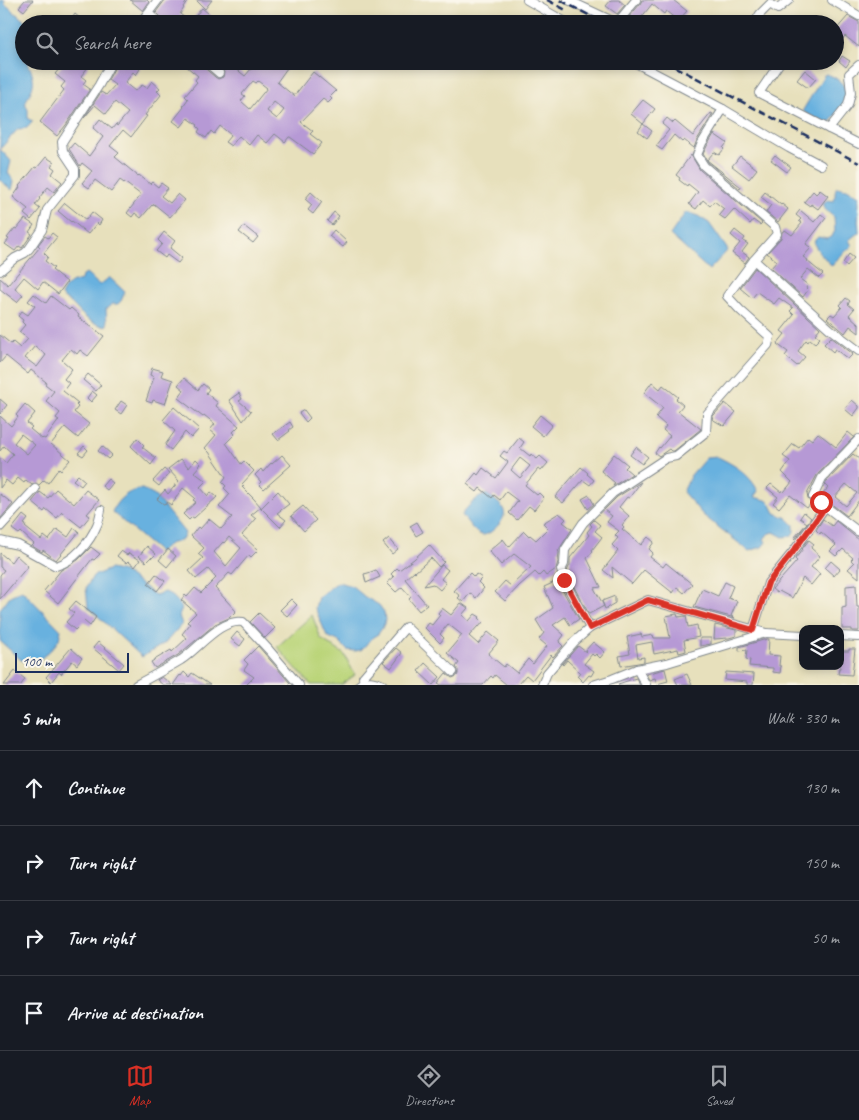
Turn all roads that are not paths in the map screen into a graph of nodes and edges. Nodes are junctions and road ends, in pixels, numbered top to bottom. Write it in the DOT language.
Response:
graph roads {
  1 [pos="158,0"];
  2 [pos="527,0"];
  3 [pos="568,0"];
  4 [pos="636,0"];
  5 [pos="789,0"];
  6 [pos="832,0"];
  7 [pos="148,13"];
  8 [pos="553,15"];
  9 [pos="600,15"];
  10 [pos="624,15"];
  11 [pos="759,15"];
  12 [pos="859,16"];
  13 [pos="859,65"];
  14 [pos="107,70"];
  15 [pos="216,70"];
  16 [pos="649,70"];
  17 [pos="775,70"];
  18 [pos="219,73"];
  19 [pos="723,109"];
  20 [pos="829,129"];
  21 [pos="859,144"];
  22 [pos="821,165"];
  23 [pos="754,260"];
  24 [pos="0,270"];
  25 [pos="859,351"];
  26 [pos="859,438"];
  27 [pos="35,489"];
  28 [pos="826,506"];
  29 [pos="102,510"];
  30 [pos="0,527"];
  31 [pos="859,532"];
  32 [pos="0,541"];
  33 [pos="590,628"];
  34 [pos="753,630"];
  35 [pos="766,633"];
  36 [pos="799,635"];
  37 [pos="844,636"];
  38 [pos="859,637"];
  39 [pos="637,669"];
  40 [pos="453,672"];
  41 [pos="362,683"];
  42 [pos="136,685"];
  43 [pos="299,685"];
  44 [pos="383,685"];
  45 [pos="542,685"];
  46 [pos="593,685"];
  47 [pos="646,685"];
  1 -- 7 [label="street"];
  2 -- 8 [label="street"];
  3 -- 9 [label="street"];
  4 -- 10 [label="street"];
  5 -- 11 [label="street"];
  6 -- 12 [label="street"];
  13 -- 20 [label="street"];
  14 -- 24 [label="street"];
  15 -- 18 [label="street"];
  16 -- 19 [label="street"];
  17 -- 20 [label="street"];
  19 -- 22 [label="street"];
  19 -- 23 [label="street"];
  20 -- 21 [label="street"];
  23 -- 25 [label="street"];
  23 -- 33 [label="street"];
  26 -- 28 [label="street"];
  27 -- 30 [label="street"];
  28 -- 31 [label="street"];
  28 -- 34 [label="street"];
  29 -- 32 [label="street"];
  33 -- 34 [label="street"];
  33 -- 45 [label="street"];
  34 -- 35 [label="street"];
  35 -- 36 [label="street"];
  35 -- 39 [label="street"];
  37 -- 38 [label="street"];
  39 -- 46 [label="street"];
  39 -- 47 [label="street"];
  40 -- 41 [label="street"];
  41 -- 44 [label="street"];
  42 -- 43 [label="street"];
}
